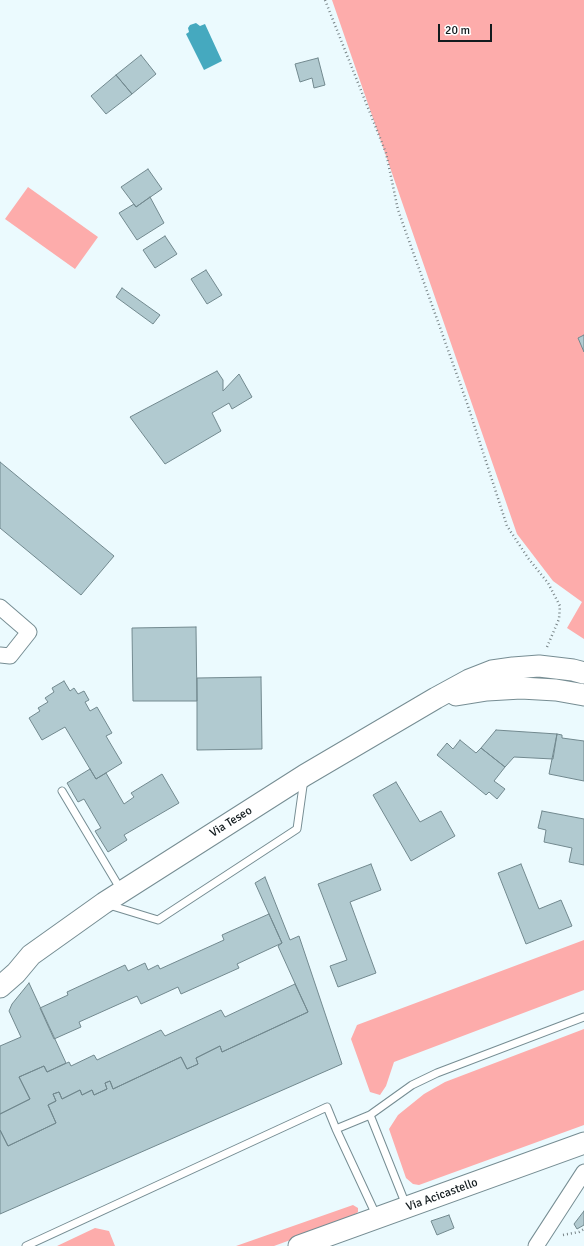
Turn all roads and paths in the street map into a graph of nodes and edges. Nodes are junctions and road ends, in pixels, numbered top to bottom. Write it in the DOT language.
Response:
graph roads {
  1 [pos="325,0"];
  2 [pos="0,607"];
  3 [pos="0,655"];
  4 [pos="539,666"];
  5 [pos="584,673"];
  6 [pos="584,695"];
  7 [pos="436,698"];
  8 [pos="305,775"];
  9 [pos="62,791"];
  10 [pos="122,891"];
  11 [pos="104,903"];
  12 [pos="31,955"];
  13 [pos="0,968"];
  14 [pos="0,987"];
  15 [pos="584,1017"];
  16 [pos="370,1115"];
  17 [pos="336,1129"];
  18 [pos="584,1143"];
  19 [pos="584,1172"];
  20 [pos="407,1207"];
  21 [pos="378,1218"];
  22 [pos="26,1246"];
  23 [pos="299,1246"];
  24 [pos="536,1246"];
  1 -- 4 [label="path"];
  2 -- 3 [label="street"];
  4 -- 5 [label="main road, Via Teseo"];
  4 -- 7 [label="main road, Via Teseo"];
  6 -- 7 [label="main road"];
  7 -- 8 [label="main road, Via Teseo"];
  8 -- 10 [label="main road, Via Teseo"];
  8 -- 11 [label="lane"];
  9 -- 10 [label="lane"];
  10 -- 11 [label="main road, Via Teseo"];
  11 -- 12 [label="main road, Via Teseo"];
  12 -- 13 [label="main road"];
  12 -- 14 [label="main road"];
  15 -- 16 [label="lane"];
  16 -- 17 [label="lane"];
  16 -- 20 [label="lane"];
  17 -- 21 [label="lane"];
  17 -- 22 [label="lane"];
  18 -- 20 [label="main road, Via Acicastello"];
  19 -- 24 [label="street"];
  20 -- 21 [label="main road, Via Acicastello"];
  21 -- 23 [label="main road, Via Acicastello"];
}
